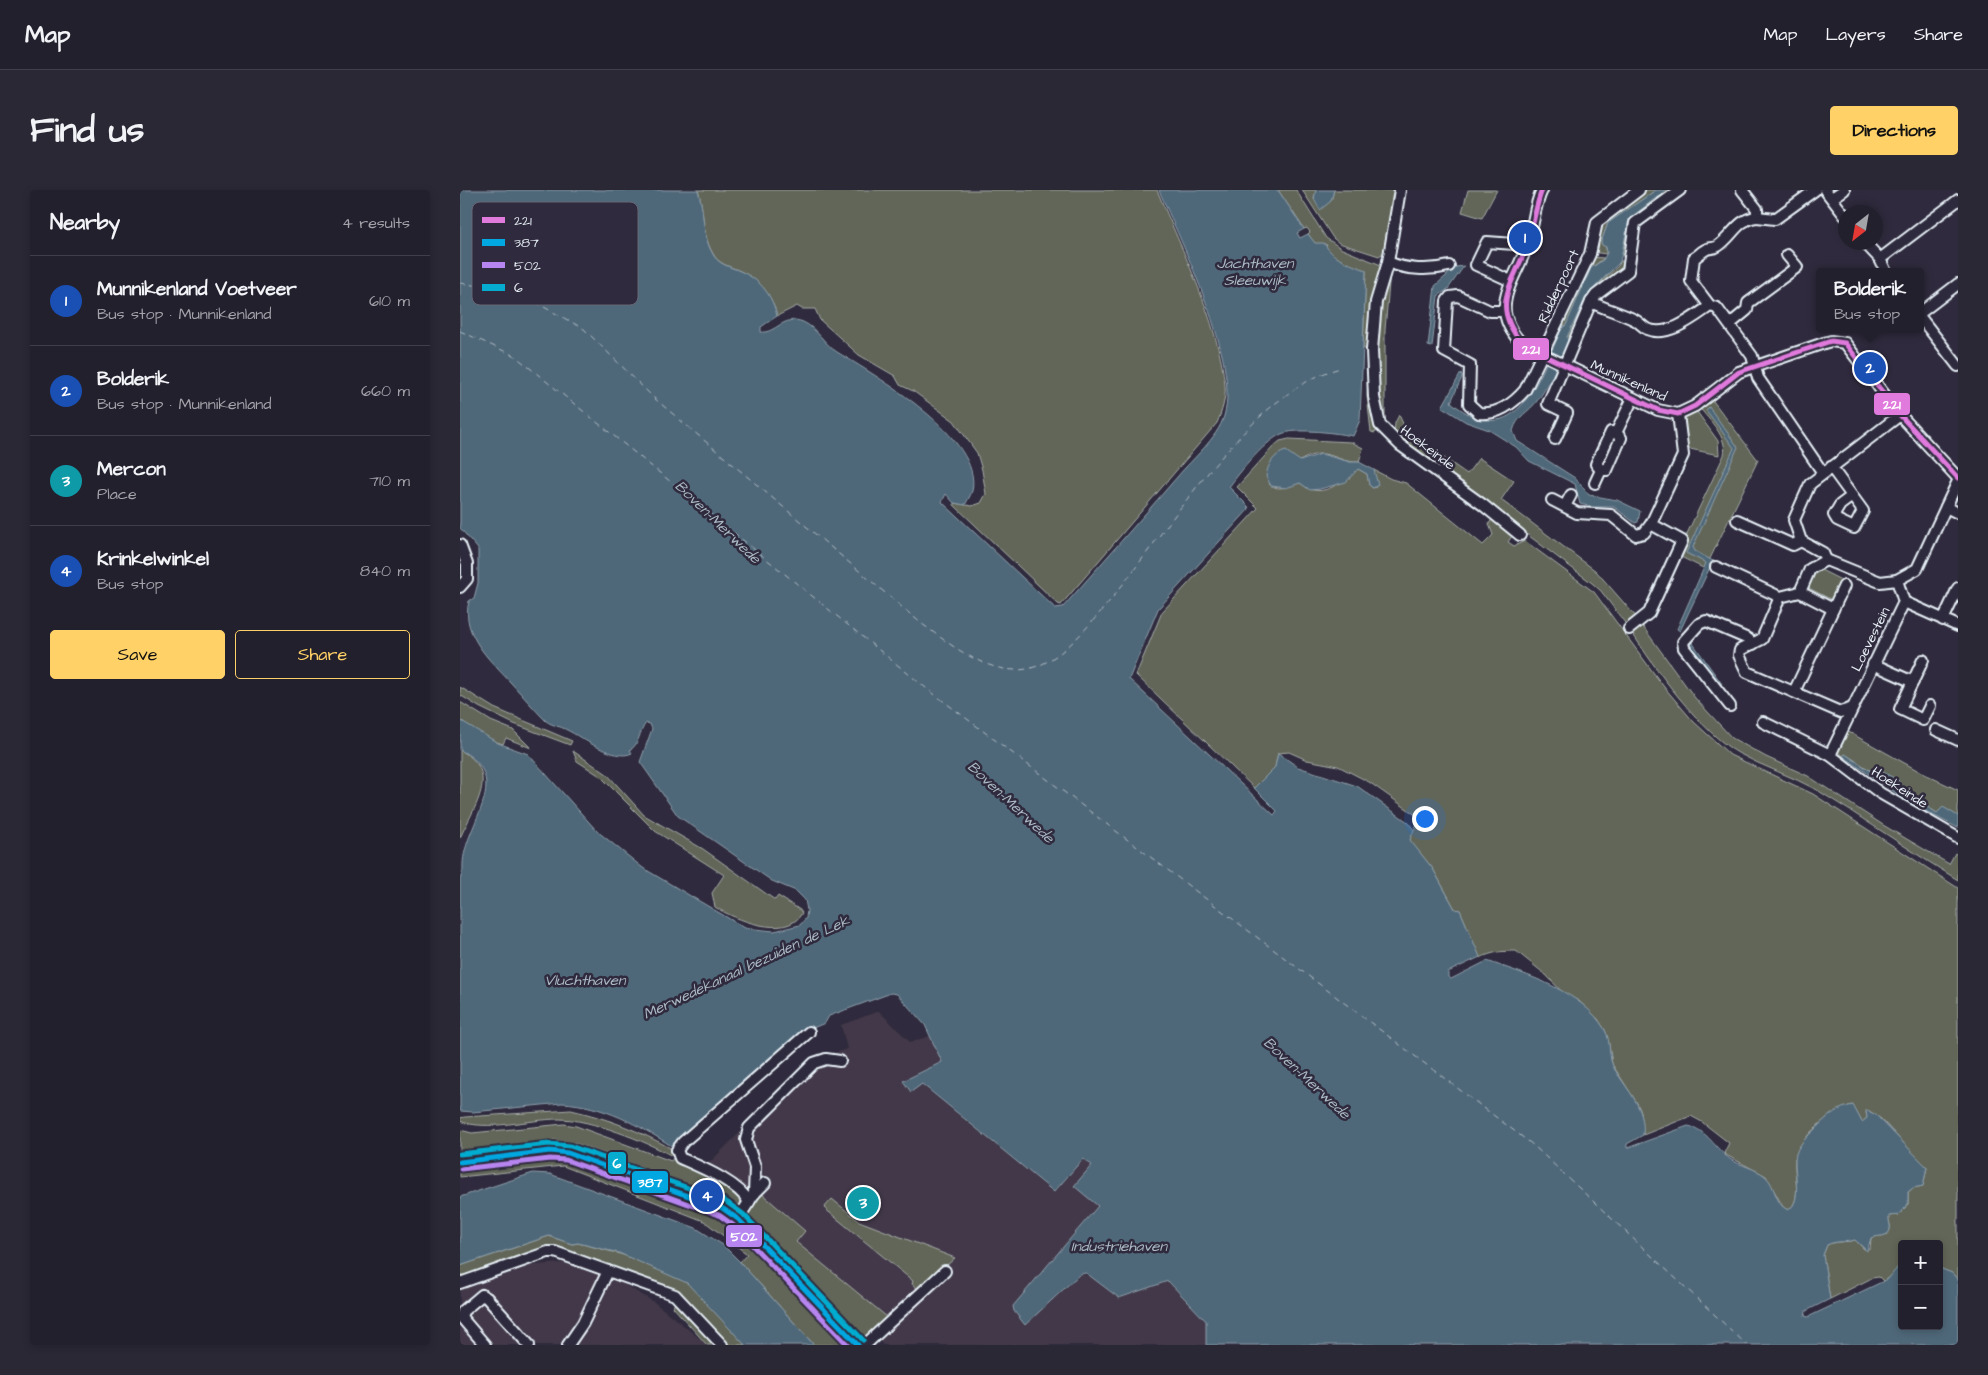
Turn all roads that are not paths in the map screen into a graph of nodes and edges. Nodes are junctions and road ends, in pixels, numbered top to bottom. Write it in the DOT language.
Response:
graph roads {
  1 [pos="1400,190"];
  2 [pos="1542,190"];
  3 [pos="1639,190"];
  4 [pos="1680,190"];
  5 [pos="1742,190"];
  6 [pos="1815,190"];
  7 [pos="1825,190"];
  8 [pos="1844,190"];
  9 [pos="1832,198"];
  10 [pos="1958,200"];
  11 [pos="1838,206"];
  12 [pos="1756,217"];
  13 [pos="1528,245"];
  14 [pos="1872,250"];
  15 [pos="1788,255"];
  16 [pos="1880,259"];
  17 [pos="1388,262"];
  18 [pos="1449,266"];
  19 [pos="1884,268"];
  20 [pos="1511,281"];
  21 [pos="1958,284"];
  22 [pos="1591,302"];
  23 [pos="1710,306"];
  24 [pos="1924,310"];
  25 [pos="1504,311"];
  26 [pos="1924,321"];
  27 [pos="1730,324"];
  28 [pos="1544,356"];
  29 [pos="1562,365"];
  30 [pos="1754,366"];
  31 [pos="1958,366"];
  32 [pos="1633,398"];
  33 [pos="1678,414"];
  34 [pos="1900,415"];
  35 [pos="1555,439"];
  36 [pos="1827,470"];
  37 [pos="1958,480"];
  38 [pos="1595,483"];
  39 [pos="1571,495"];
  40 [pos="1852,496"];
  41 [pos="1552,500"];
  42 [pos="1565,506"];
  43 [pos="1946,507"];
  44 [pos="1958,513"];
  45 [pos="1737,520"];
  46 [pos="1651,524"];
  47 [pos="1520,534"];
  48 [pos="1801,541"];
  49 [pos="460,545"];
  50 [pos="1826,560"];
  51 [pos="1716,567"];
  52 [pos="1897,580"];
  53 [pos="1844,586"];
  54 [pos="460,587"];
  55 [pos="1958,588"];
  56 [pos="1800,592"];
  57 [pos="1780,597"];
  58 [pos="1904,602"];
  59 [pos="1834,609"];
  60 [pos="1943,620"];
  61 [pos="1958,626"];
  62 [pos="1629,629"];
  63 [pos="1753,644"];
  64 [pos="1923,660"];
  65 [pos="1873,664"];
  66 [pos="1913,682"];
  67 [pos="1794,692"];
  68 [pos="1730,706"];
  69 [pos="1930,706"];
  70 [pos="1850,709"];
  71 [pos="1763,722"];
  72 [pos="1936,730"];
  73 [pos="1958,740"];
  74 [pos="1830,755"];
  75 [pos="1958,838"];
  76 [pos="809,1032"];
  77 [pos="840,1061"];
  78 [pos="460,1162"];
  79 [pos="765,1183"];
  80 [pos="751,1198"];
  81 [pos="738,1219"];
  82 [pos="608,1271"];
  83 [pos="945,1272"];
  84 [pos="460,1283"];
  85 [pos="485,1345"];
  86 [pos="529,1345"];
  87 [pos="568,1345"];
  88 [pos="722,1345"];
  89 [pos="858,1345"];
  90 [pos="865,1345"];
  1 -- 17 [label="street, Hoekeinde"];
  2 -- 13 [label="street"];
  3 -- 28 [label="street, Ridderpoort"];
  4 -- 22 [label="street"];
  5 -- 12 [label="street"];
  6 -- 12 [label="street"];
  7 -- 9 [label="street"];
  8 -- 9 [label="street"];
  9 -- 11 [label="street"];
  10 -- 16 [label="street"];
  12 -- 23 [label="street"];
  13 -- 20 [label="street"];
  13 -- 20 [label="street"];
  14 -- 16 [label="street"];
  15 -- 27 [label="street"];
  16 -- 19 [label="street"];
  17 -- 18 [label="street"];
  17 -- 47 [label="street, Hoekeinde"];
  20 -- 25 [label="street"];
  21 -- 24 [label="street"];
  22 -- 23 [label="street"];
  22 -- 29 [label="street"];
  23 -- 27 [label="street"];
  25 -- 28 [label="street, Munnikenland"];
  25 -- 28 [label="street, Ridderpoort"];
  26 -- 31 [label="street"];
  27 -- 30 [label="street"];
  28 -- 29 [label="street, Munnikenland"];
  29 -- 32 [label="street, Munnikenland"];
  29 -- 35 [label="street"];
  30 -- 33 [label="street, Munnikenland"];
  30 -- 34 [label="street, Munnikenland"];
  30 -- 36 [label="street"];
  32 -- 33 [label="street, Munnikenland"];
  32 -- 38 [label="street"];
  33 -- 46 [label="street"];
  34 -- 36 [label="street"];
  34 -- 37 [label="street, Munnikenland"];
  36 -- 40 [label="street"];
  36 -- 48 [label="street"];
  37 -- 43 [label="street"];
  39 -- 42 [label="street"];
  41 -- 42 [label="street"];
  42 -- 46 [label="street"];
  43 -- 44 [label="street"];
  43 -- 52 [label="street"];
  45 -- 48 [label="street"];
  46 -- 62 [label="street"];
  48 -- 50 [label="street"];
  49 -- 54 [label="street"];
  50 -- 52 [label="street"];
  50 -- 56 [label="street"];
  51 -- 57 [label="street"];
  52 -- 58 [label="street, Loevestein"];
  53 -- 59 [label="street"];
  55 -- 60 [label="street"];
  56 -- 57 [label="street"];
  56 -- 59 [label="street"];
  57 -- 63 [label="street"];
  58 -- 60 [label="street"];
  58 -- 65 [label="street, Loevestein"];
  59 -- 67 [label="street"];
  60 -- 61 [label="street"];
  63 -- 67 [label="street"];
  63 -- 68 [label="street"];
  64 -- 66 [label="street"];
  65 -- 66 [label="street"];
  65 -- 70 [label="street, Loevestein"];
  66 -- 69 [label="street"];
  67 -- 70 [label="street"];
  70 -- 74 [label="street"];
  71 -- 74 [label="street, Hoekeinde"];
  72 -- 73 [label="street"];
  74 -- 75 [label="street, Hoekeinde"];
  76 -- 80 [label="street"];
  77 -- 80 [label="street"];
  78 -- 81 [label="street"];
  79 -- 80 [label="street"];
  80 -- 81 [label="street"];
  81 -- 89 [label="street"];
  82 -- 84 [label="street"];
  82 -- 87 [label="street"];
  82 -- 88 [label="street"];
  83 -- 90 [label="street"];
  85 -- 86 [label="street"];
}
